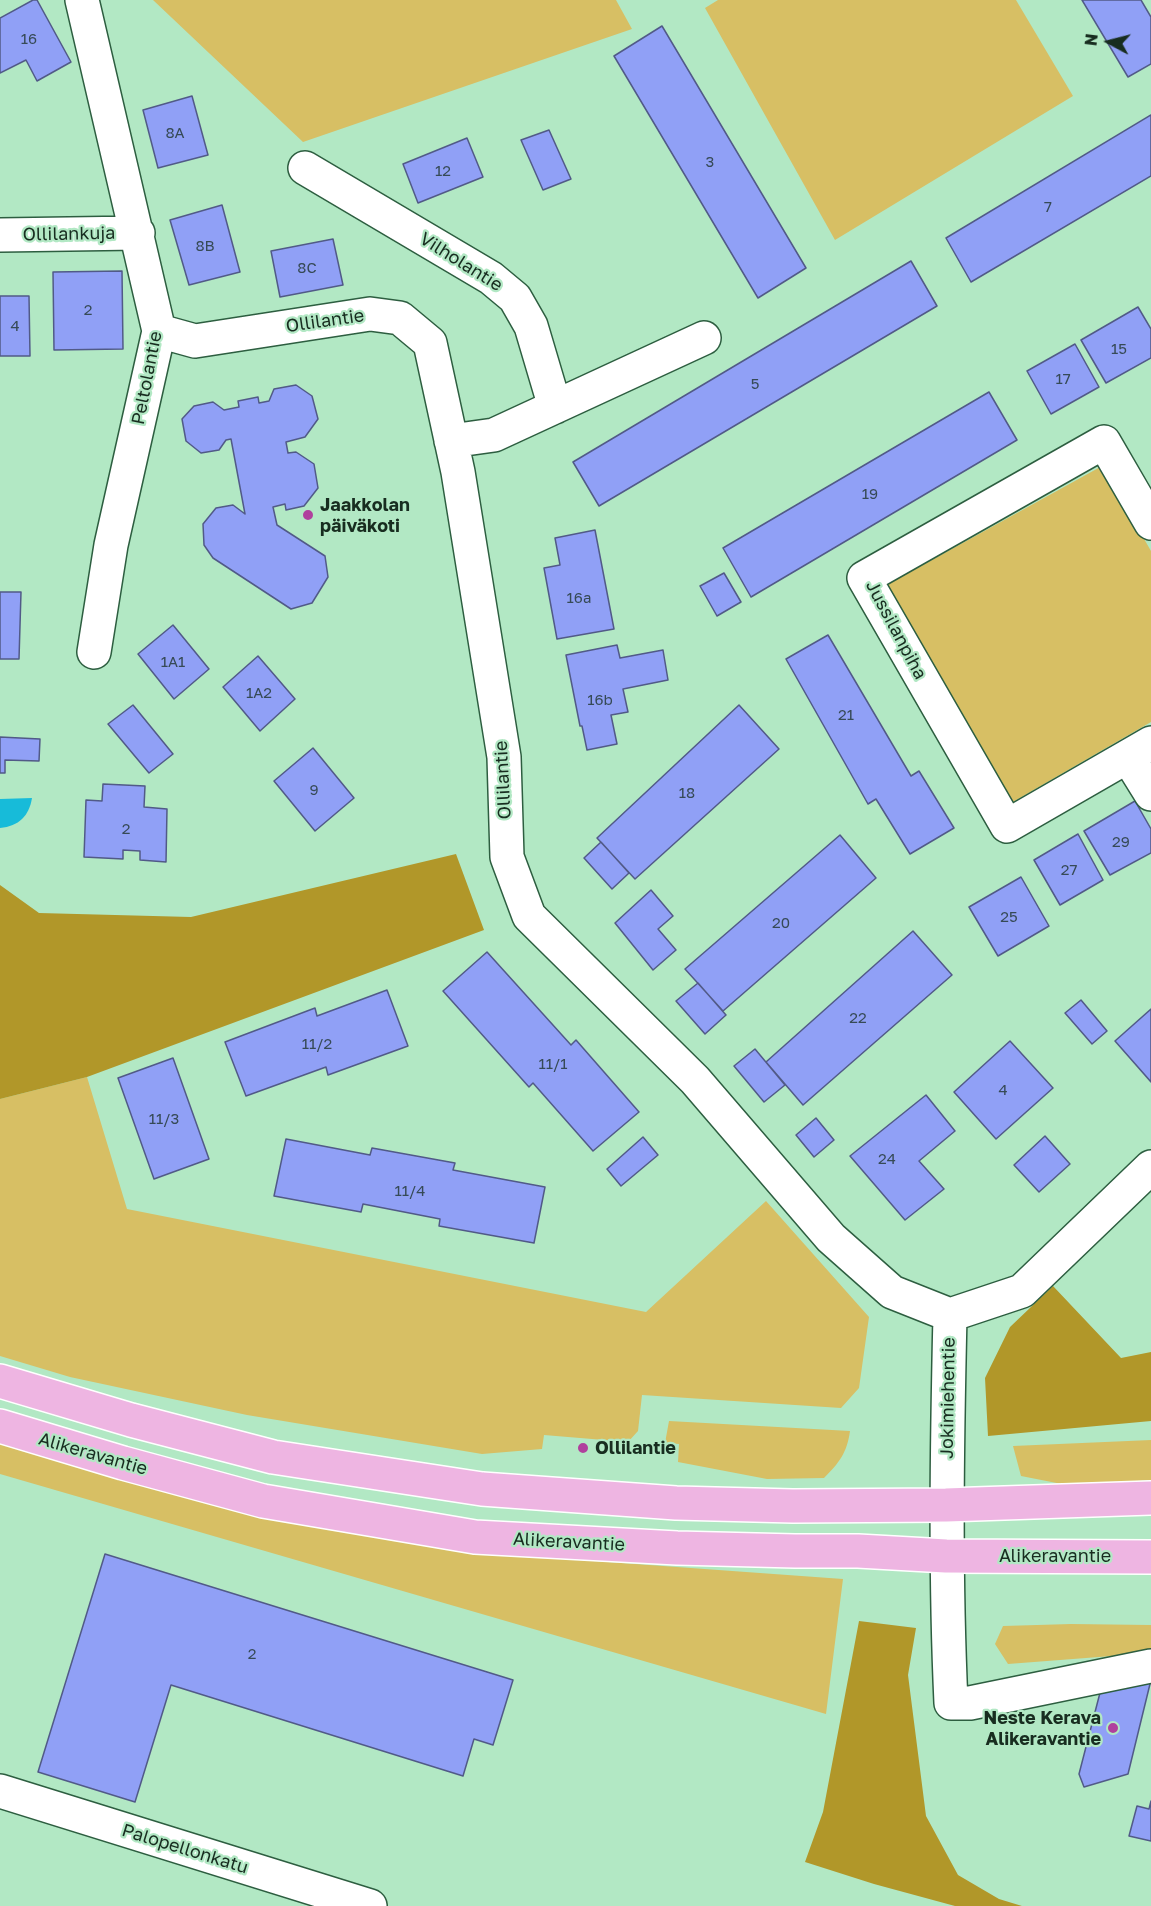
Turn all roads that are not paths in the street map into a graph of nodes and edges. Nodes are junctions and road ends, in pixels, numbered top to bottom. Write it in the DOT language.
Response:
graph roads {
  1 [pos="82,0"];
  2 [pos="305,168"];
  3 [pos="138,233"];
  4 [pos="0,235"];
  5 [pos="159,331"];
  6 [pos="704,338"];
  7 [pos="555,407"];
  8 [pos="451,441"];
  9 [pos="1151,524"];
  10 [pos="94,652"];
  11 [pos="1139,750"];
  12 [pos="1151,794"];
  13 [pos="1151,1167"];
  14 [pos="950,1315"];
  15 [pos="0,1381"];
  16 [pos="0,1426"];
  17 [pos="1151,1498"];
  18 [pos="946,1505"];
  19 [pos="946,1556"];
  20 [pos="1151,1557"];
  21 [pos="1151,1666"];
  22 [pos="0,1791"];
  23 [pos="370,1906"];
  1 -- 3 [label="street, Peltolantie"];
  2 -- 7 [label="street, Vilholantie"];
  3 -- 4 [label="street, Ollilankuja"];
  3 -- 5 [label="street, Peltolantie"];
  5 -- 8 [label="street, Ollilantie"];
  5 -- 10 [label="street, Peltolantie"];
  6 -- 7 [label="street"];
  7 -- 8 [label="street"];
  8 -- 14 [label="street, Ollilantie"];
  9 -- 11 [label="street, Jussilanpiha"];
  11 -- 12 [label="street"];
  13 -- 14 [label="street, Jokimiehentie"];
  14 -- 18 [label="street, Jokimiehentie"];
  15 -- 18 [label="main road"];
  16 -- 19 [label="main road, Alikeravantie"];
  17 -- 18 [label="main road"];
  18 -- 19 [label="street, Jokimiehentie"];
  19 -- 20 [label="main road, Alikeravantie"];
  19 -- 21 [label="street, Jokimiehentie"];
  22 -- 23 [label="street, Palopellonkatu"];
}
